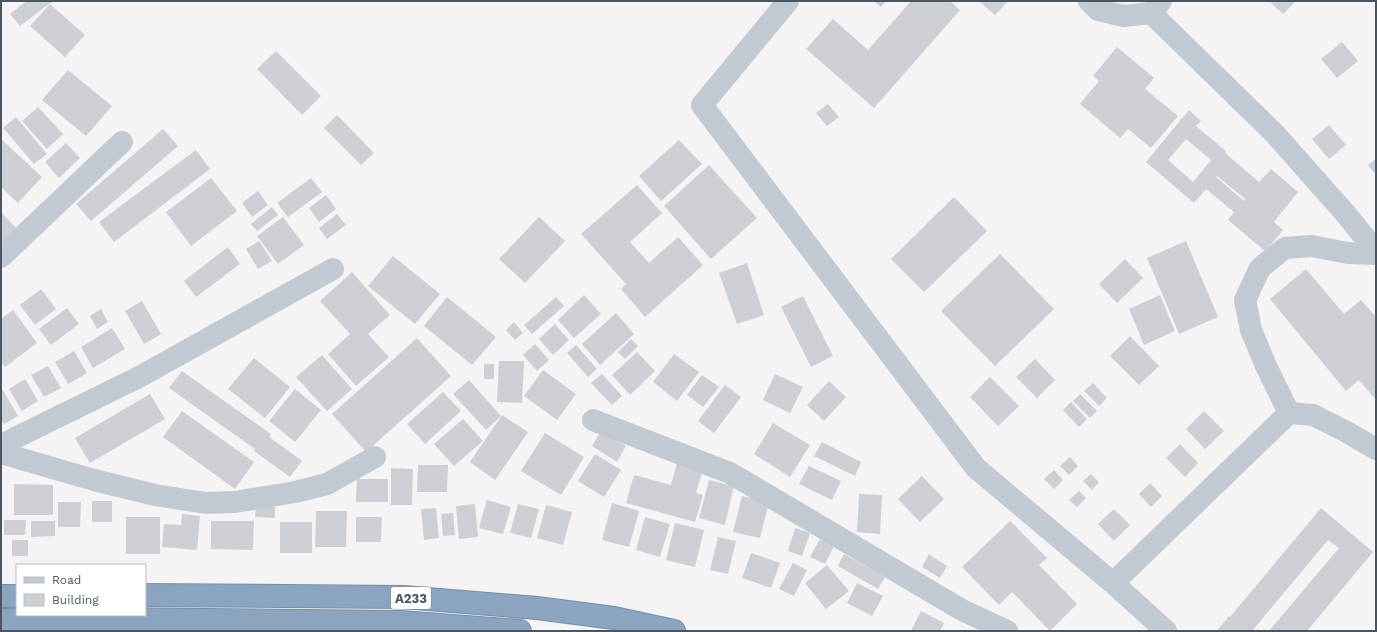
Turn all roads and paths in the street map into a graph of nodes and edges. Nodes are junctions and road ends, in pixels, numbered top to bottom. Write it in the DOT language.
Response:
graph roads {
  1 [pos="788,1"];
  2 [pos="1089,1"];
  3 [pos="1156,7"];
  4 [pos="122,142"];
  5 [pos="1376,252"];
  6 [pos="1,257"];
  7 [pos="333,269"];
  8 [pos="1289,413"];
  9 [pos="593,420"];
  10 [pos="1,445"];
  11 [pos="1376,449"];
  12 [pos="1,453"];
  13 [pos="375,457"];
  14 [pos="1114,583"];
  15 [pos="1,596"];
  16 [pos="16,596"];
  17 [pos="146,596"];
  18 [pos="1,620"];
  19 [pos="199,625"];
  20 [pos="520,631"];
  21 [pos="674,631"];
  22 [pos="1007,631"];
  23 [pos="1166,631"];
  1 -- 14 [label="street"];
  2 -- 3 [label="street"];
  3 -- 5 [label="street"];
  4 -- 6 [label="street"];
  5 -- 8 [label="street"];
  7 -- 10 [label="street"];
  8 -- 11 [label="street"];
  8 -- 14 [label="street"];
  9 -- 22 [label="street"];
  12 -- 13 [label="street"];
  14 -- 23 [label="street"];
  15 -- 16 [label="highway"];
  17 -- 21 [label="highway, A233"];
  18 -- 19 [label="highway, A233"];
  19 -- 20 [label="highway, A233"];
}
